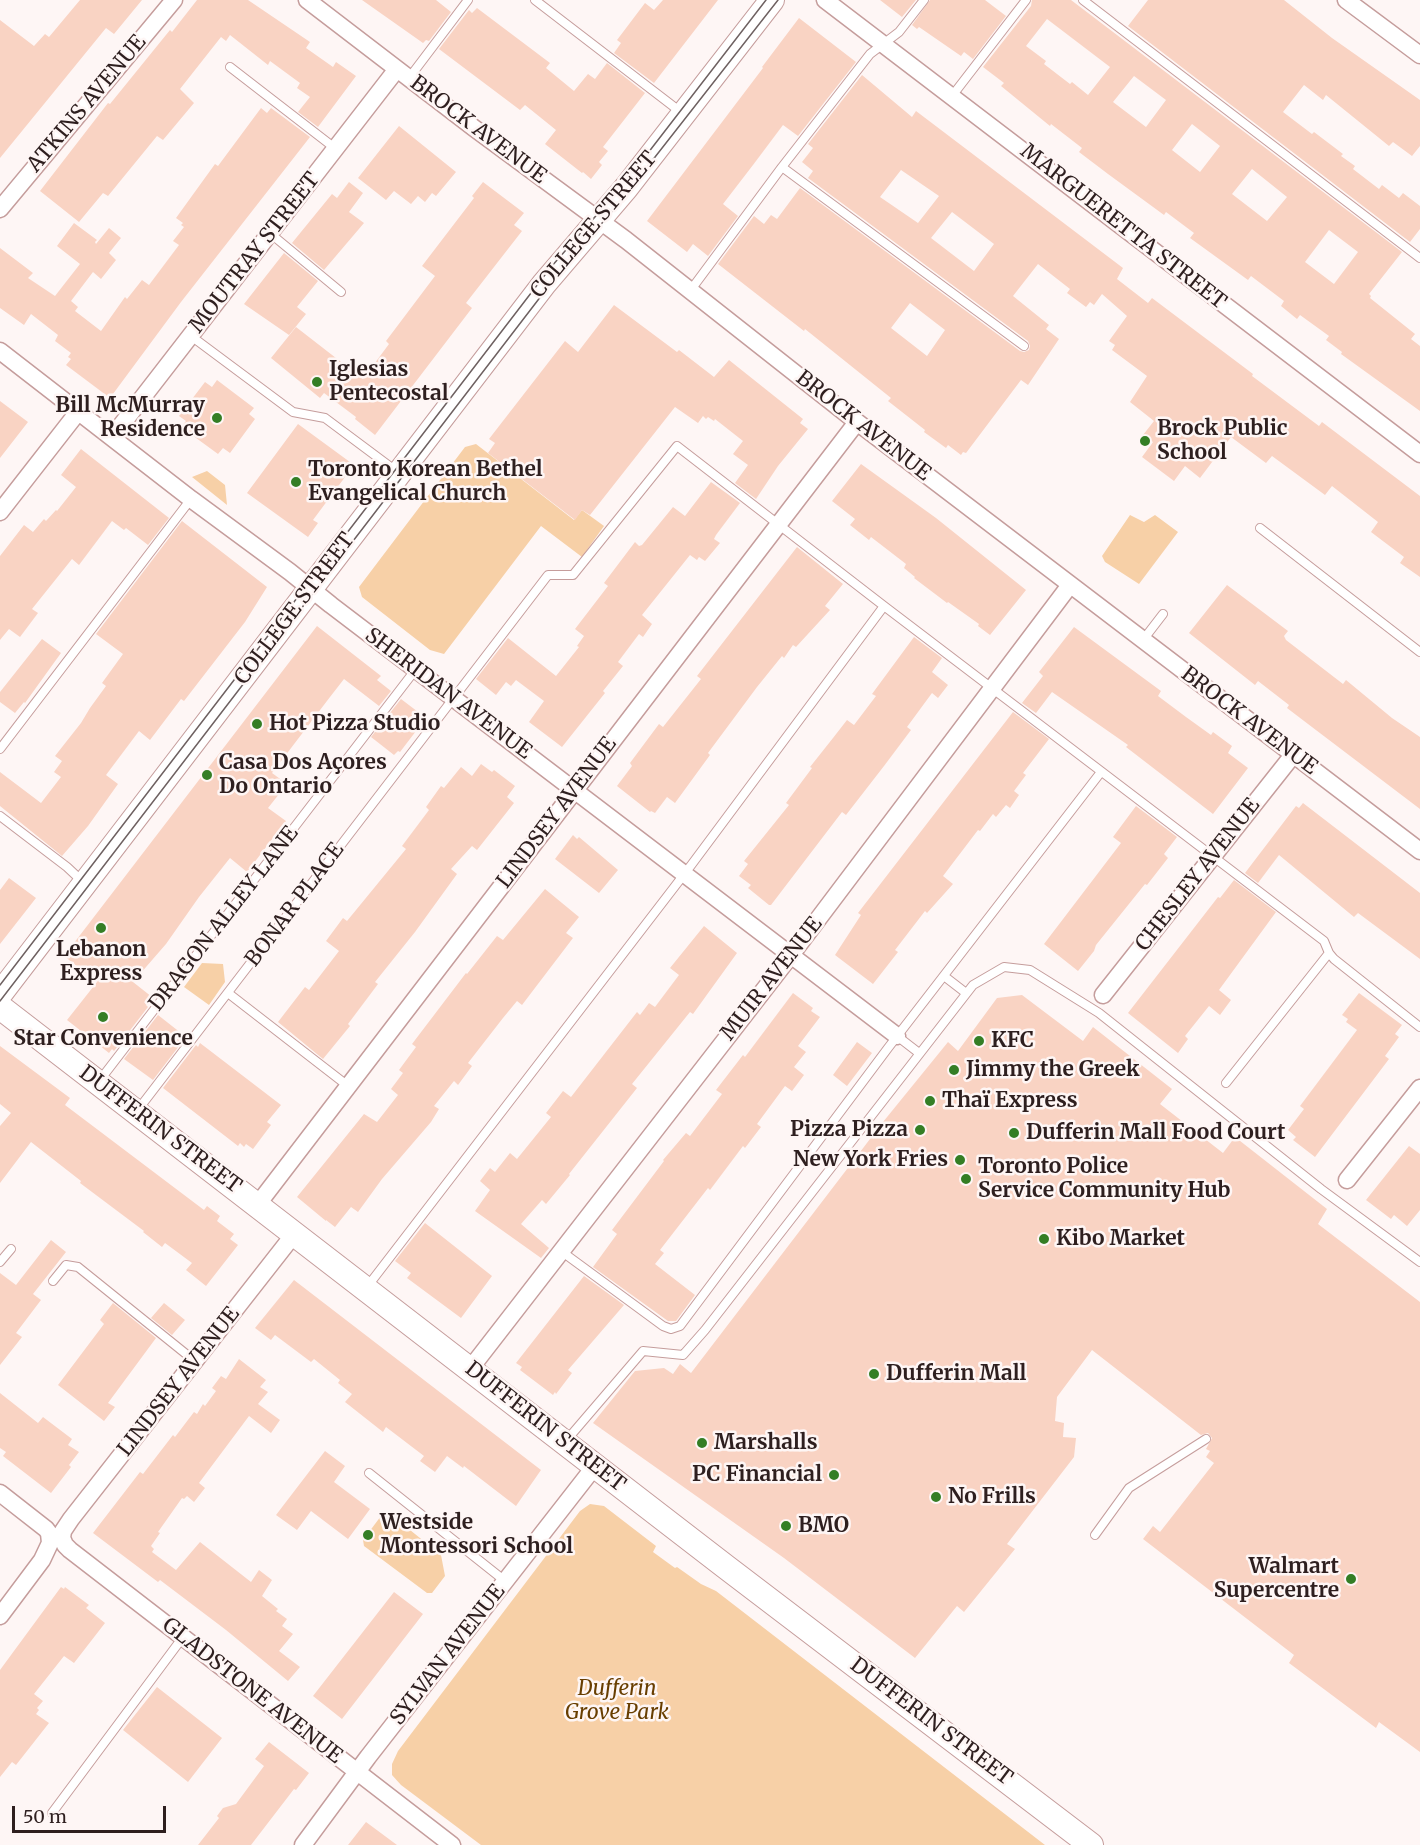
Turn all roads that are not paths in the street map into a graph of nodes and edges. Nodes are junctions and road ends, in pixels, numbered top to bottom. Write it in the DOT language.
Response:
graph roads {
  1 [pos="174,0"];
  2 [pos="307,0"];
  3 [pos="468,0"];
  4 [pos="535,0"];
  5 [pos="771,0"];
  6 [pos="825,0"];
  7 [pos="924,0"];
  8 [pos="1026,0"];
  9 [pos="1083,0"];
  10 [pos="1346,0"];
  11 [pos="884,45"];
  12 [pos="1420,56"];
  13 [pos="230,67"];
  14 [pos="403,73"];
  15 [pos="952,96"];
  16 [pos="684,114"];
  17 [pos="336,149"];
  18 [pos="782,167"];
  19 [pos="0,209"];
  20 [pos="598,221"];
  21 [pos="271,234"];
  22 [pos="1420,258"];
  23 [pos="341,291"];
  24 [pos="690,291"];
  25 [pos="191,336"];
  26 [pos="1024,346"];
  27 [pos="0,351"];
  28 [pos="78,412"];
  29 [pos="857,422"];
  30 [pos="112,437"];
  31 [pos="1420,454"];
  32 [pos="399,473"];
  33 [pos="191,499"];
  34 [pos="0,512"];
  35 [pos="778,524"];
  36 [pos="1260,528"];
  37 [pos="1070,585"];
  38 [pos="310,589"];
  39 [pos="884,606"];
  40 [pos="1163,614"];
  41 [pos="1143,640"];
  42 [pos="1420,652"];
  43 [pos="416,669"];
  44 [pos="992,687"];
  45 [pos="454,697"];
  46 [pos="0,749"];
  47 [pos="1293,755"];
  48 [pos="1101,772"];
  49 [pos="575,790"];
  50 [pos="0,816"];
  51 [pos="1418,846"];
  52 [pos="1212,857"];
  53 [pos="685,873"];
  54 [pos="84,884"];
  55 [pos="1329,953"];
  56 [pos="791,955"];
  57 [pos="944,976"];
  58 [pos="228,993"];
  59 [pos="966,993"];
  60 [pos="0,994"];
  61 [pos="1103,995"];
  62 [pos="0,1007"];
  63 [pos="1420,1027"];
  64 [pos="897,1036"];
  65 [pos="919,1053"];
  66 [pos="99,1082"];
  67 [pos="1226,1083"];
  68 [pos="348,1086"];
  69 [pos="1420,1088"];
  70 [pos="137,1111"];
  71 [pos="1347,1180"];
  72 [pos="258,1204"];
  73 [pos="295,1233"];
  74 [pos="11,1249"];
  75 [pos="561,1251"];
  76 [pos="0,1262"];
  77 [pos="1420,1262"];
  78 [pos="53,1281"];
  79 [pos="367,1288"];
  80 [pos="196,1362"];
  81 [pos="470,1369"];
  82 [pos="1206,1439"];
  83 [pos="565,1442"];
  84 [pos="595,1466"];
  85 [pos="369,1473"];
  86 [pos="0,1493"];
  87 [pos="63,1531"];
  88 [pos="1095,1535"];
  89 [pos="505,1581"];
  90 [pos="0,1616"];
  91 [pos="183,1637"];
  92 [pos="357,1772"];
  93 [pos="52,1813"];
  94 [pos="303,1845"];
  95 [pos="452,1845"];
  96 [pos="1091,1845"];
  1 -- 19 [label="street, ATKINS AVENUE"];
  2 -- 14 [label="street, BROCK AVENUE"];
  3 -- 14 [label="lane, MOUTRAY STREET"];
  4 -- 16 [label="lane"];
  5 -- 16 [label="main road, COLLEGE STREET"];
  6 -- 11 [label="street, MARGUERETTA STREET"];
  7 -- 11 [label="lane"];
  8 -- 15 [label="lane"];
  9 -- 22 [label="lane"];
  10 -- 12 [label="street"];
  11 -- 15 [label="street, MARGUERETTA STREET"];
  11 -- 18 [label="lane"];
  13 -- 17 [label="lane"];
  14 -- 17 [label="street, MOUTRAY STREET"];
  14 -- 20 [label="street, BROCK AVENUE"];
  15 -- 31 [label="street, MARGUERETTA STREET"];
  16 -- 20 [label="main road, COLLEGE STREET"];
  17 -- 21 [label="street, MOUTRAY STREET"];
  18 -- 24 [label="lane"];
  18 -- 26 [label="lane"];
  20 -- 24 [label="street, BROCK AVENUE"];
  20 -- 32 [label="main road, COLLEGE STREET"];
  21 -- 23 [label="lane"];
  21 -- 25 [label="street, MOUTRAY STREET"];
  24 -- 29 [label="street, BROCK AVENUE"];
  25 -- 30 [label="street, MOUTRAY STREET"];
  25 -- 32 [label="lane"];
  27 -- 28 [label="street, SHERIDAN AVENUE"];
  28 -- 30 [label="street, SHERIDAN AVENUE"];
  28 -- 34 [label="street"];
  29 -- 35 [label="street, LINDSEY AVENUE"];
  29 -- 37 [label="street, BROCK AVENUE"];
  30 -- 33 [label="street, SHERIDAN AVENUE"];
  32 -- 38 [label="main road, COLLEGE STREET"];
  33 -- 38 [label="street, SHERIDAN AVENUE"];
  33 -- 46 [label="lane"];
  35 -- 39 [label="lane"];
  35 -- 45 [label="lane, BONAR PLACE"];
  35 -- 49 [label="street, LINDSEY AVENUE"];
  36 -- 42 [label="lane"];
  37 -- 41 [label="street, BROCK AVENUE"];
  37 -- 44 [label="street, MUIR AVENUE"];
  38 -- 43 [label="street, SHERIDAN AVENUE"];
  38 -- 54 [label="main road, COLLEGE STREET"];
  39 -- 44 [label="lane"];
  39 -- 53 [label="lane"];
  40 -- 41 [label="lane"];
  41 -- 47 [label="street, BROCK AVENUE"];
  43 -- 45 [label="street, SHERIDAN AVENUE"];
  43 -- 66 [label="lane, DRAGON ALLEY LANE"];
  44 -- 48 [label="lane"];
  44 -- 56 [label="street, MUIR AVENUE"];
  45 -- 49 [label="street, SHERIDAN AVENUE"];
  45 -- 58 [label="lane, BONAR PLACE"];
  47 -- 51 [label="street, BROCK AVENUE"];
  47 -- 52 [label="street, CHESLEY AVENUE"];
  48 -- 52 [label="lane"];
  48 -- 57 [label="lane"];
  49 -- 53 [label="street, SHERIDAN AVENUE"];
  49 -- 68 [label="street, LINDSEY AVENUE"];
  50 -- 54 [label="lane"];
  52 -- 55 [label="lane"];
  52 -- 61 [label="street, CHESLEY AVENUE"];
  53 -- 56 [label="street, SHERIDAN AVENUE"];
  53 -- 79 [label="lane"];
  54 -- 60 [label="main road, COLLEGE STREET"];
  55 -- 63 [label="lane"];
  55 -- 67 [label="lane"];
  56 -- 64 [label="street, SHERIDAN AVENUE"];
  56 -- 75 [label="street, MUIR AVENUE"];
  57 -- 59 [label="lane"];
  57 -- 64 [label="lane"];
  58 -- 68 [label="lane"];
  58 -- 70 [label="lane, BONAR PLACE"];
  59 -- 65 [label="lane"];
  59 -- 77 [label="lane"];
  62 -- 66 [label="main road, DUFFERIN STREET"];
  64 -- 65 [label="lane"];
  64 -- 75 [label="lane"];
  65 -- 83 [label="lane"];
  66 -- 70 [label="main road, DUFFERIN STREET"];
  68 -- 72 [label="street, LINDSEY AVENUE"];
  69 -- 71 [label="street"];
  70 -- 72 [label="main road, DUFFERIN STREET"];
  72 -- 73 [label="main road, DUFFERIN STREET"];
  73 -- 79 [label="main road, DUFFERIN STREET"];
  73 -- 80 [label="street, LINDSEY AVENUE"];
  74 -- 76 [label="lane"];
  75 -- 81 [label="street, MUIR AVENUE"];
  78 -- 80 [label="lane"];
  79 -- 81 [label="main road, DUFFERIN STREET"];
  80 -- 87 [label="street, LINDSEY AVENUE"];
  81 -- 83 [label="main road, DUFFERIN STREET"];
  82 -- 88 [label="lane"];
  83 -- 84 [label="main road, DUFFERIN STREET"];
  84 -- 89 [label="street, SYLVAN AVENUE"];
  84 -- 96 [label="main road, DUFFERIN STREET"];
  85 -- 89 [label="lane"];
  86 -- 90 [label="street"];
  87 -- 91 [label="street, GLADSTONE AVENUE"];
  89 -- 92 [label="street, SYLVAN AVENUE"];
  91 -- 92 [label="street, GLADSTONE AVENUE"];
  91 -- 93 [label="lane"];
  92 -- 94 [label="street, SYLVAN AVENUE"];
  92 -- 95 [label="street, GLADSTONE AVENUE"];
}
